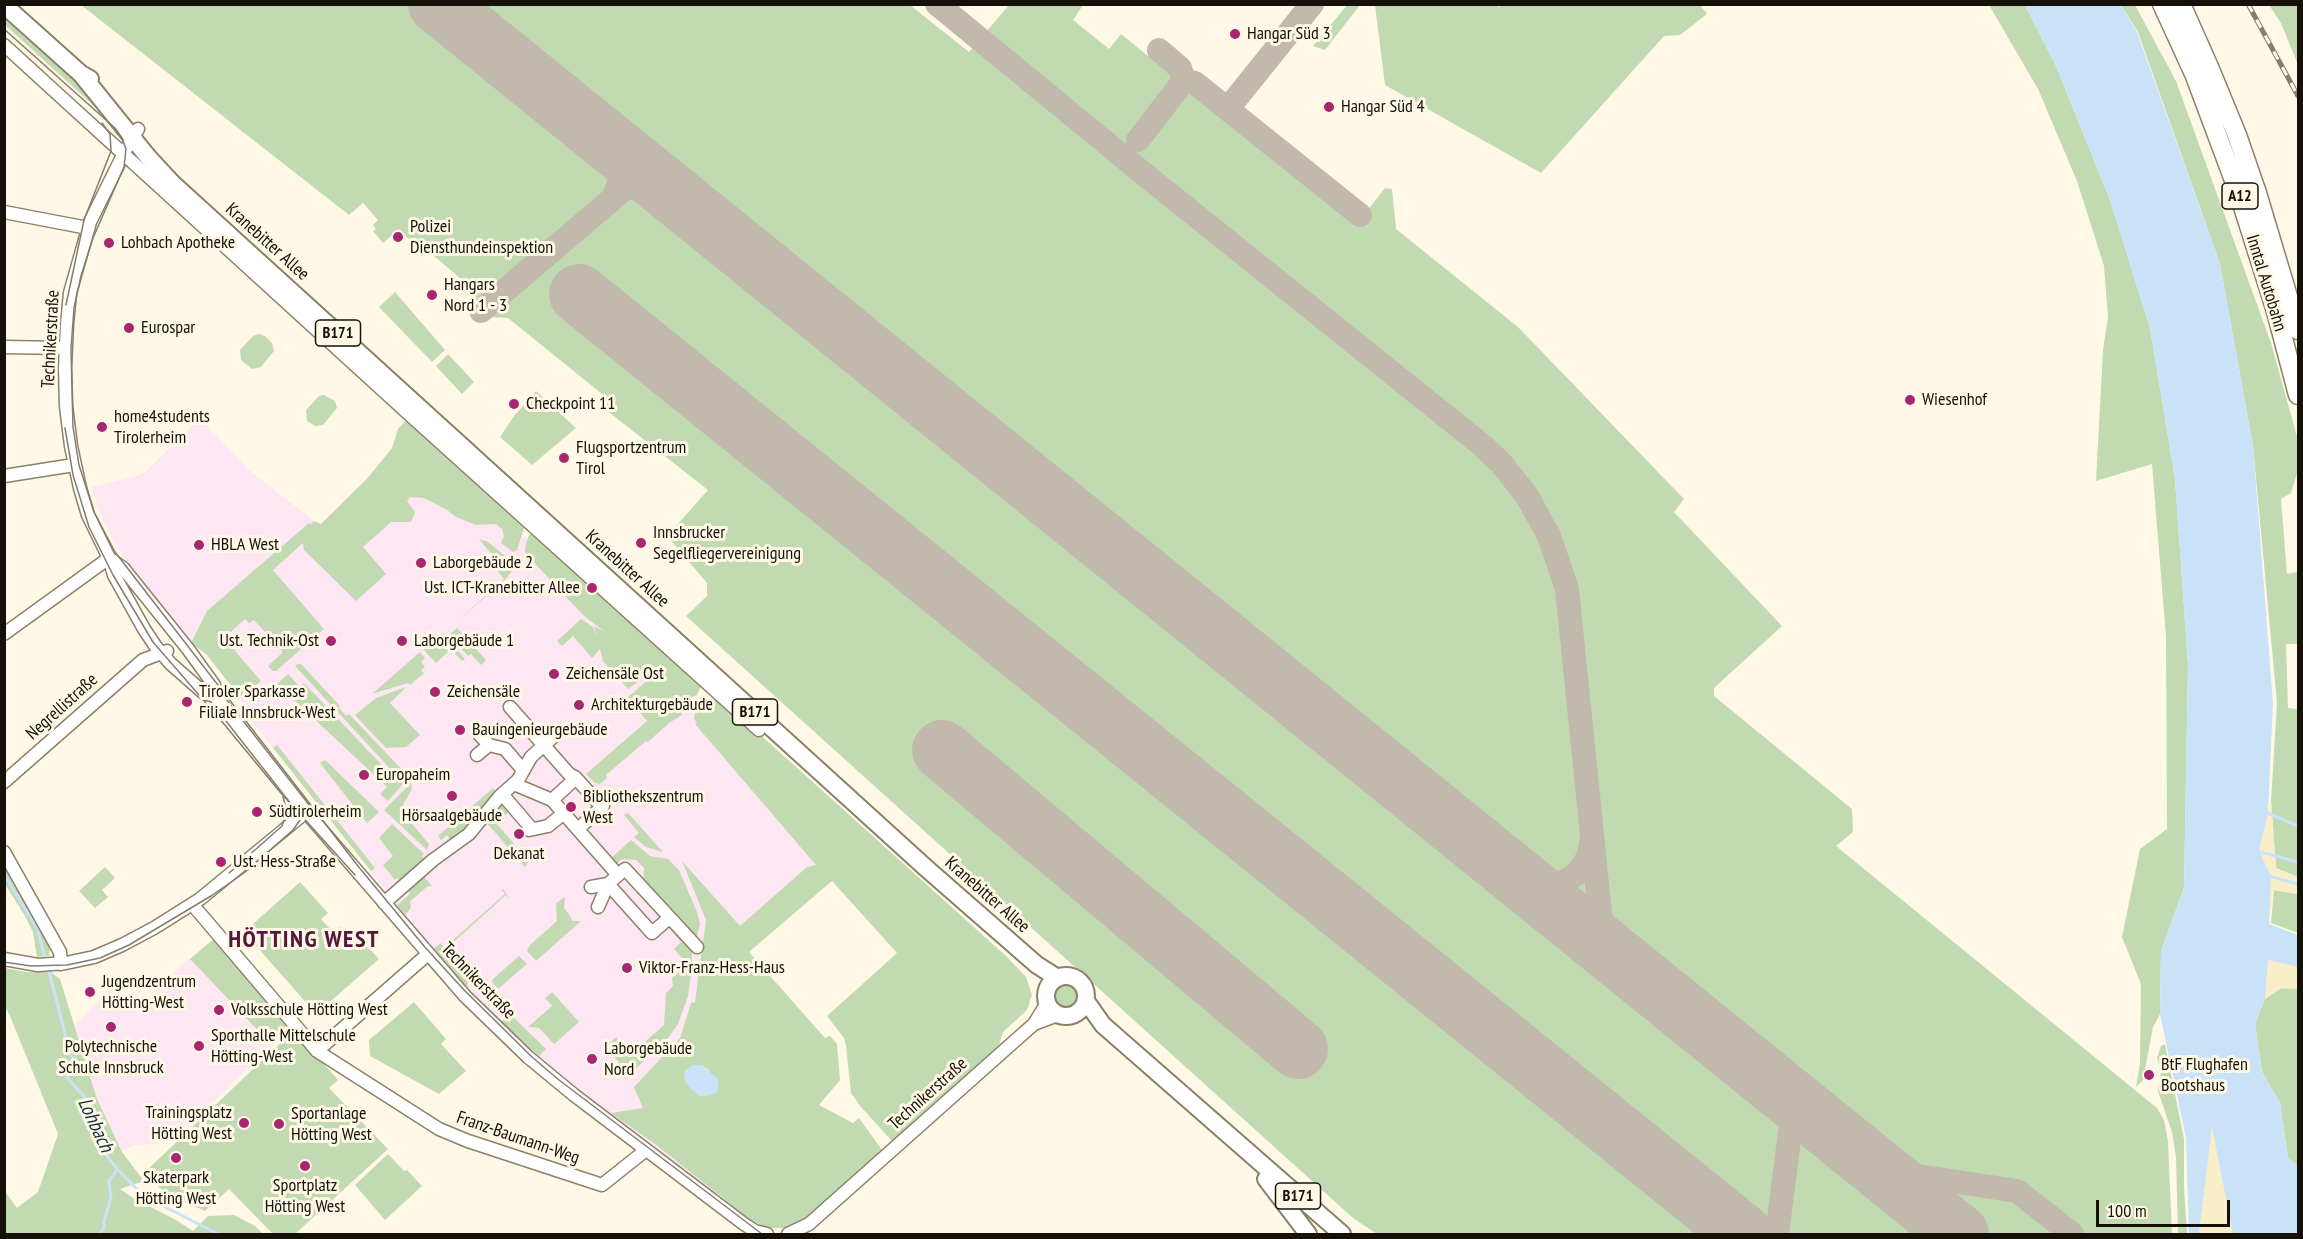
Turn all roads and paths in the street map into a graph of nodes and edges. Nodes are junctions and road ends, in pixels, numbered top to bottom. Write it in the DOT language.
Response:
graph roads {
  1 [pos="2162,4"];
  2 [pos="2181,4"];
  3 [pos="4,5"];
  4 [pos="6,48"];
  5 [pos="135,133"];
  6 [pos="124,153"];
  7 [pos="4,212"];
  8 [pos="88,228"];
  9 [pos="2298,330"];
  10 [pos="4,347"];
  11 [pos="66,348"];
  12 [pos="2298,395"];
  13 [pos="74,465"];
  14 [pos="4,476"];
  15 [pos="109,558"];
  16 [pos="174,632"];
  17 [pos="4,634"];
  18 [pos="158,647"];
  19 [pos="215,696"];
  20 [pos="510,707"];
  21 [pos="759,730"];
  22 [pos="479,734"];
  23 [pos="549,741"];
  24 [pos="489,745"];
  25 [pos="477,755"];
  26 [pos="524,770"];
  27 [pos="576,778"];
  28 [pos="4,782"];
  29 [pos="514,784"];
  30 [pos="502,794"];
  31 [pos="552,800"];
  32 [pos="306,812"];
  33 [pos="564,813"];
  34 [pos="578,829"];
  35 [pos="4,852"];
  36 [pos="618,875"];
  37 [pos="608,884"];
  38 [pos="591,887"];
  39 [pos="651,898"];
  40 [pos="384,903"];
  41 [pos="192,904"];
  42 [pos="598,907"];
  43 [pos="634,913"];
  44 [pos="669,918"];
  45 [pos="697,947"];
  46 [pos="428,954"];
  47 [pos="4,959"];
  48 [pos="49,964"];
  49 [pos="1052,995"];
  50 [pos="1081,1007"];
  51 [pos="317,1051"];
  52 [pos="646,1150"];
  53 [pos="1254,1158"];
  54 [pos="767,1234"];
  55 [pos="788,1234"];
  56 [pos="1308,1234"];
  57 [pos="1342,1234"];
  1 -- 12 [label="highway, Inntal Autobahn / A12"];
  2 -- 9 [label="highway, Inntal Autobahn / A12"];
  3 -- 5 [label="main road, Kranebitter Allee / B171"];
  4 -- 6 [label="street, Kranebitter Allee"];
  5 -- 6 [label="street, Technikerstraße"];
  5 -- 49 [label="main road, Kranebitter Allee / B171"];
  6 -- 8 [label="street, Technikerstraße"];
  6 -- 21 [label="street, Kranebitter Allee"];
  7 -- 8 [label="street"];
  8 -- 11 [label="street, Technikerstraße"];
  10 -- 11 [label="street"];
  11 -- 13 [label="street, Technikerstraße"];
  13 -- 14 [label="street"];
  13 -- 15 [label="street, Technikerstraße"];
  15 -- 16 [label="street, Technikerstraße"];
  15 -- 17 [label="street"];
  15 -- 18 [label="street, Technikerstraße"];
  16 -- 18 [label="street"];
  16 -- 18 [label="street"];
  16 -- 19 [label="street, Technikerstraße"];
  18 -- 19 [label="street, Technikerstraße"];
  18 -- 28 [label="street, Negrellistraße"];
  19 -- 32 [label="street, Technikerstraße"];
  20 -- 23 [label="street"];
  22 -- 24 [label="street"];
  23 -- 26 [label="street"];
  23 -- 27 [label="street"];
  24 -- 25 [label="street"];
  24 -- 26 [label="street"];
  26 -- 29 [label="street"];
  27 -- 31 [label="street"];
  27 -- 34 [label="street"];
  29 -- 30 [label="street"];
  29 -- 31 [label="street"];
  30 -- 33 [label="street"];
  30 -- 40 [label="street"];
  31 -- 33 [label="street"];
  32 -- 40 [label="street, Technikerstraße"];
  32 -- 41 [label="street"];
  33 -- 34 [label="street"];
  34 -- 36 [label="street"];
  35 -- 48 [label="street"];
  36 -- 37 [label="street"];
  36 -- 39 [label="street"];
  37 -- 38 [label="street"];
  37 -- 42 [label="street"];
  37 -- 43 [label="street"];
  39 -- 43 [label="street"];
  39 -- 44 [label="street"];
  40 -- 46 [label="street, Technikerstraße"];
  41 -- 48 [label="street"];
  41 -- 51 [label="street, Franz-Baumann-Weg"];
  43 -- 44 [label="street"];
  44 -- 45 [label="street"];
  46 -- 51 [label="street"];
  46 -- 52 [label="street, Technikerstraße"];
  47 -- 48 [label="street"];
  49 -- 50 [label="main road, B171"];
  49 -- 50 [label="main road, B171"];
  49 -- 55 [label="street, Technikerstraße"];
  50 -- 53 [label="main road, B171"];
  51 -- 52 [label="street, Franz-Baumann-Weg"];
  52 -- 54 [label="street, Technikerstraße"];
  53 -- 56 [label="main road"];
  53 -- 57 [label="main road, B171"];
}
